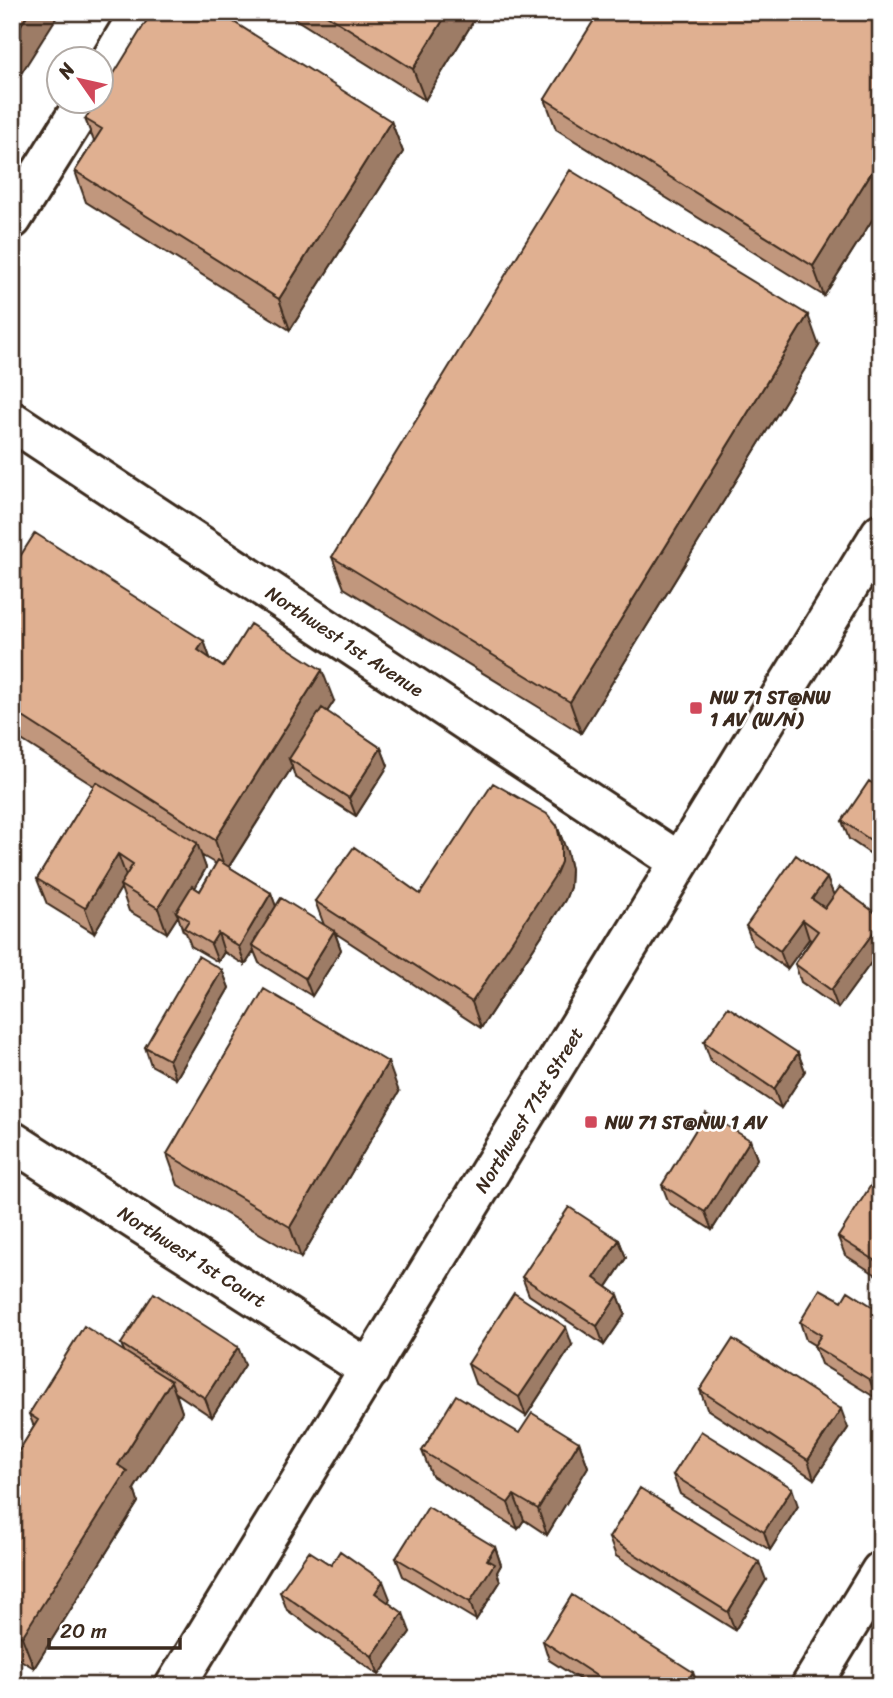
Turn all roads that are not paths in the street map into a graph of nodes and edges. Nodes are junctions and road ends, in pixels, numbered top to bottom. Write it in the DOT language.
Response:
graph roads {
  1 [pos="140,12"];
  2 [pos="116,52"];
  3 [pos="76,116"];
  4 [pos="12,219"];
  5 [pos="12,421"];
  6 [pos="881,533"];
  7 [pos="678,861"];
  8 [pos="12,1141"];
  9 [pos="370,1370"];
  10 [pos="881,1571"];
  11 [pos="175,1686"];
  12 [pos="811,1686"];
  1 -- 2 [label="street"];
  3 -- 4 [label="street"];
  5 -- 7 [label="street, Northwest 1st Avenue"];
  6 -- 7 [label="street, Northwest 71st Street"];
  7 -- 9 [label="street, Northwest 71st Street"];
  8 -- 9 [label="street, Northwest 1st Court"];
  9 -- 11 [label="street, Northwest 71st Street"];
  10 -- 12 [label="street"];
}
